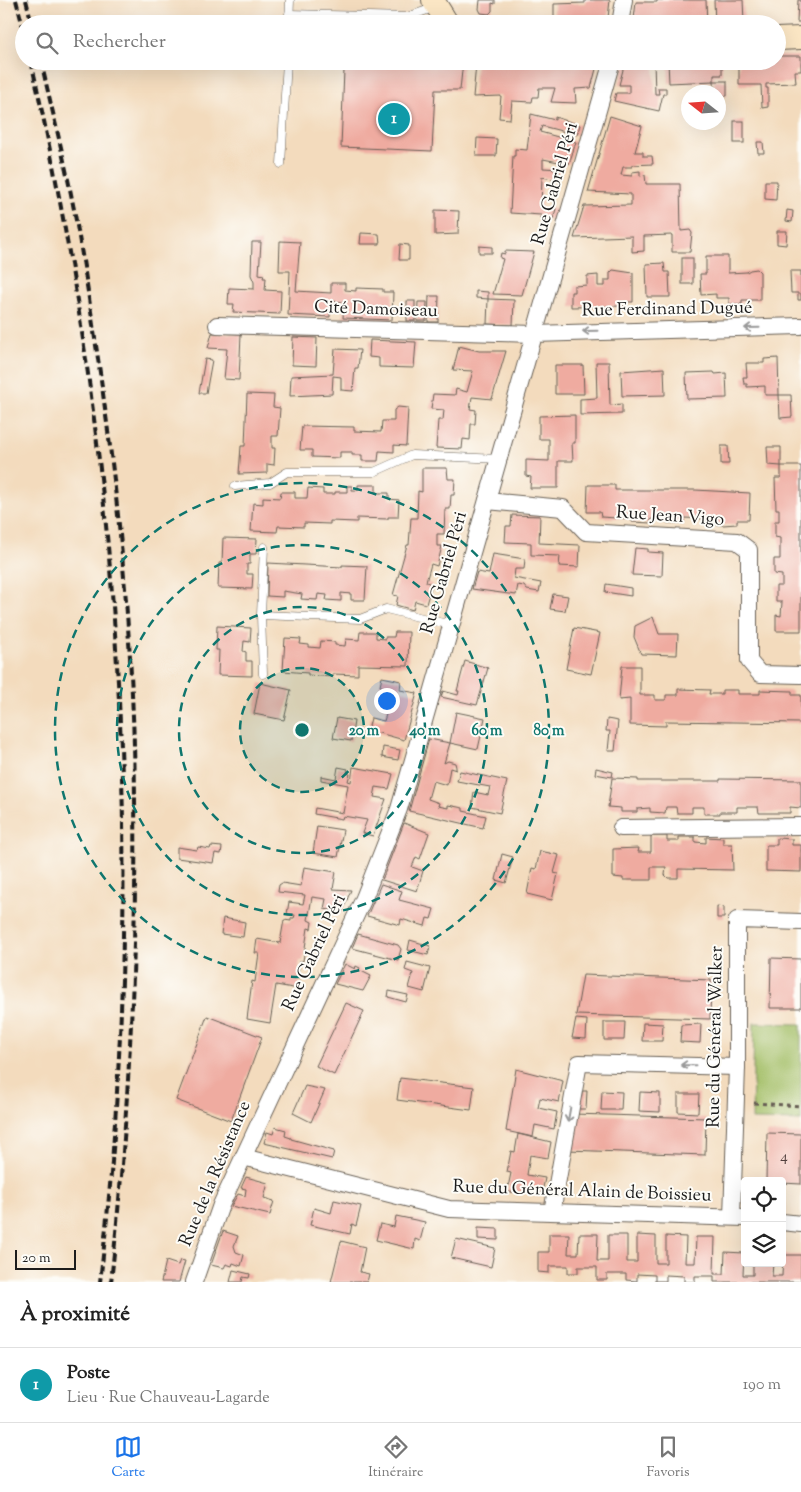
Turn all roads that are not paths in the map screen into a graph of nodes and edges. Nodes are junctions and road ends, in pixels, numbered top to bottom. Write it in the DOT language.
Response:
graph roads {
  1 [pos="290,0"];
  2 [pos="624,0"];
  3 [pos="439,10"];
  4 [pos="290,14"];
  5 [pos="329,15"];
  6 [pos="416,15"];
  7 [pos="622,15"];
  8 [pos="801,38"];
  9 [pos="786,39"];
  10 [pos="286,70"];
  11 [pos="609,70"];
  12 [pos="281,164"];
  13 [pos="216,325"];
  14 [pos="801,326"];
  15 [pos="534,334"];
  16 [pos="499,459"];
  17 [pos="235,486"];
  18 [pos="487,501"];
  19 [pos="264,547"];
  20 [pos="261,615"];
  21 [pos="451,625"];
  22 [pos="263,674"];
  23 [pos="801,675"];
  24 [pos="801,826"];
  25 [pos="621,828"];
  26 [pos="801,922"];
  27 [pos="737,1067"];
  28 [pos="277,1082"];
  29 [pos="243,1157"];
  30 [pos="552,1212"];
  31 [pos="739,1218"];
  32 [pos="786,1222"];
  33 [pos="801,1224"];
  34 [pos="199,1278"];
  1 -- 4 [label="lane"];
  2 -- 7 [label="street"];
  3 -- 6 [label="lane"];
  4 -- 5 [label="lane"];
  8 -- 9 [label="main road"];
  10 -- 12 [label="lane"];
  11 -- 15 [label="street, Rue Gabriel Péri"];
  13 -- 15 [label="street, Cité Damoiseau"];
  14 -- 15 [label="street, Rue Ferdinand Dugué, one-way"];
  15 -- 16 [label="street, Rue Gabriel Péri"];
  16 -- 17 [label="lane"];
  16 -- 18 [label="street, Rue Gabriel Péri"];
  18 -- 21 [label="street, Rue Gabriel Péri"];
  18 -- 23 [label="street, Rue Jean Vigo"];
  19 -- 20 [label="lane"];
  20 -- 21 [label="lane"];
  20 -- 22 [label="lane"];
  21 -- 28 [label="street, Rue Gabriel Péri"];
  24 -- 25 [label="street"];
  26 -- 27 [label="street, Rue du Général Walker"];
  27 -- 30 [label="street, one-way"];
  27 -- 31 [label="street, Rue du Général Walker"];
  28 -- 29 [label="street, Rue de la Résistance"];
  29 -- 30 [label="street, Rue du Général Alain de Boissieu"];
  29 -- 34 [label="street, Rue de la Résistance"];
  30 -- 31 [label="street, Rue du Général Alain de Boissieu"];
  32 -- 33 [label="street"];
}
